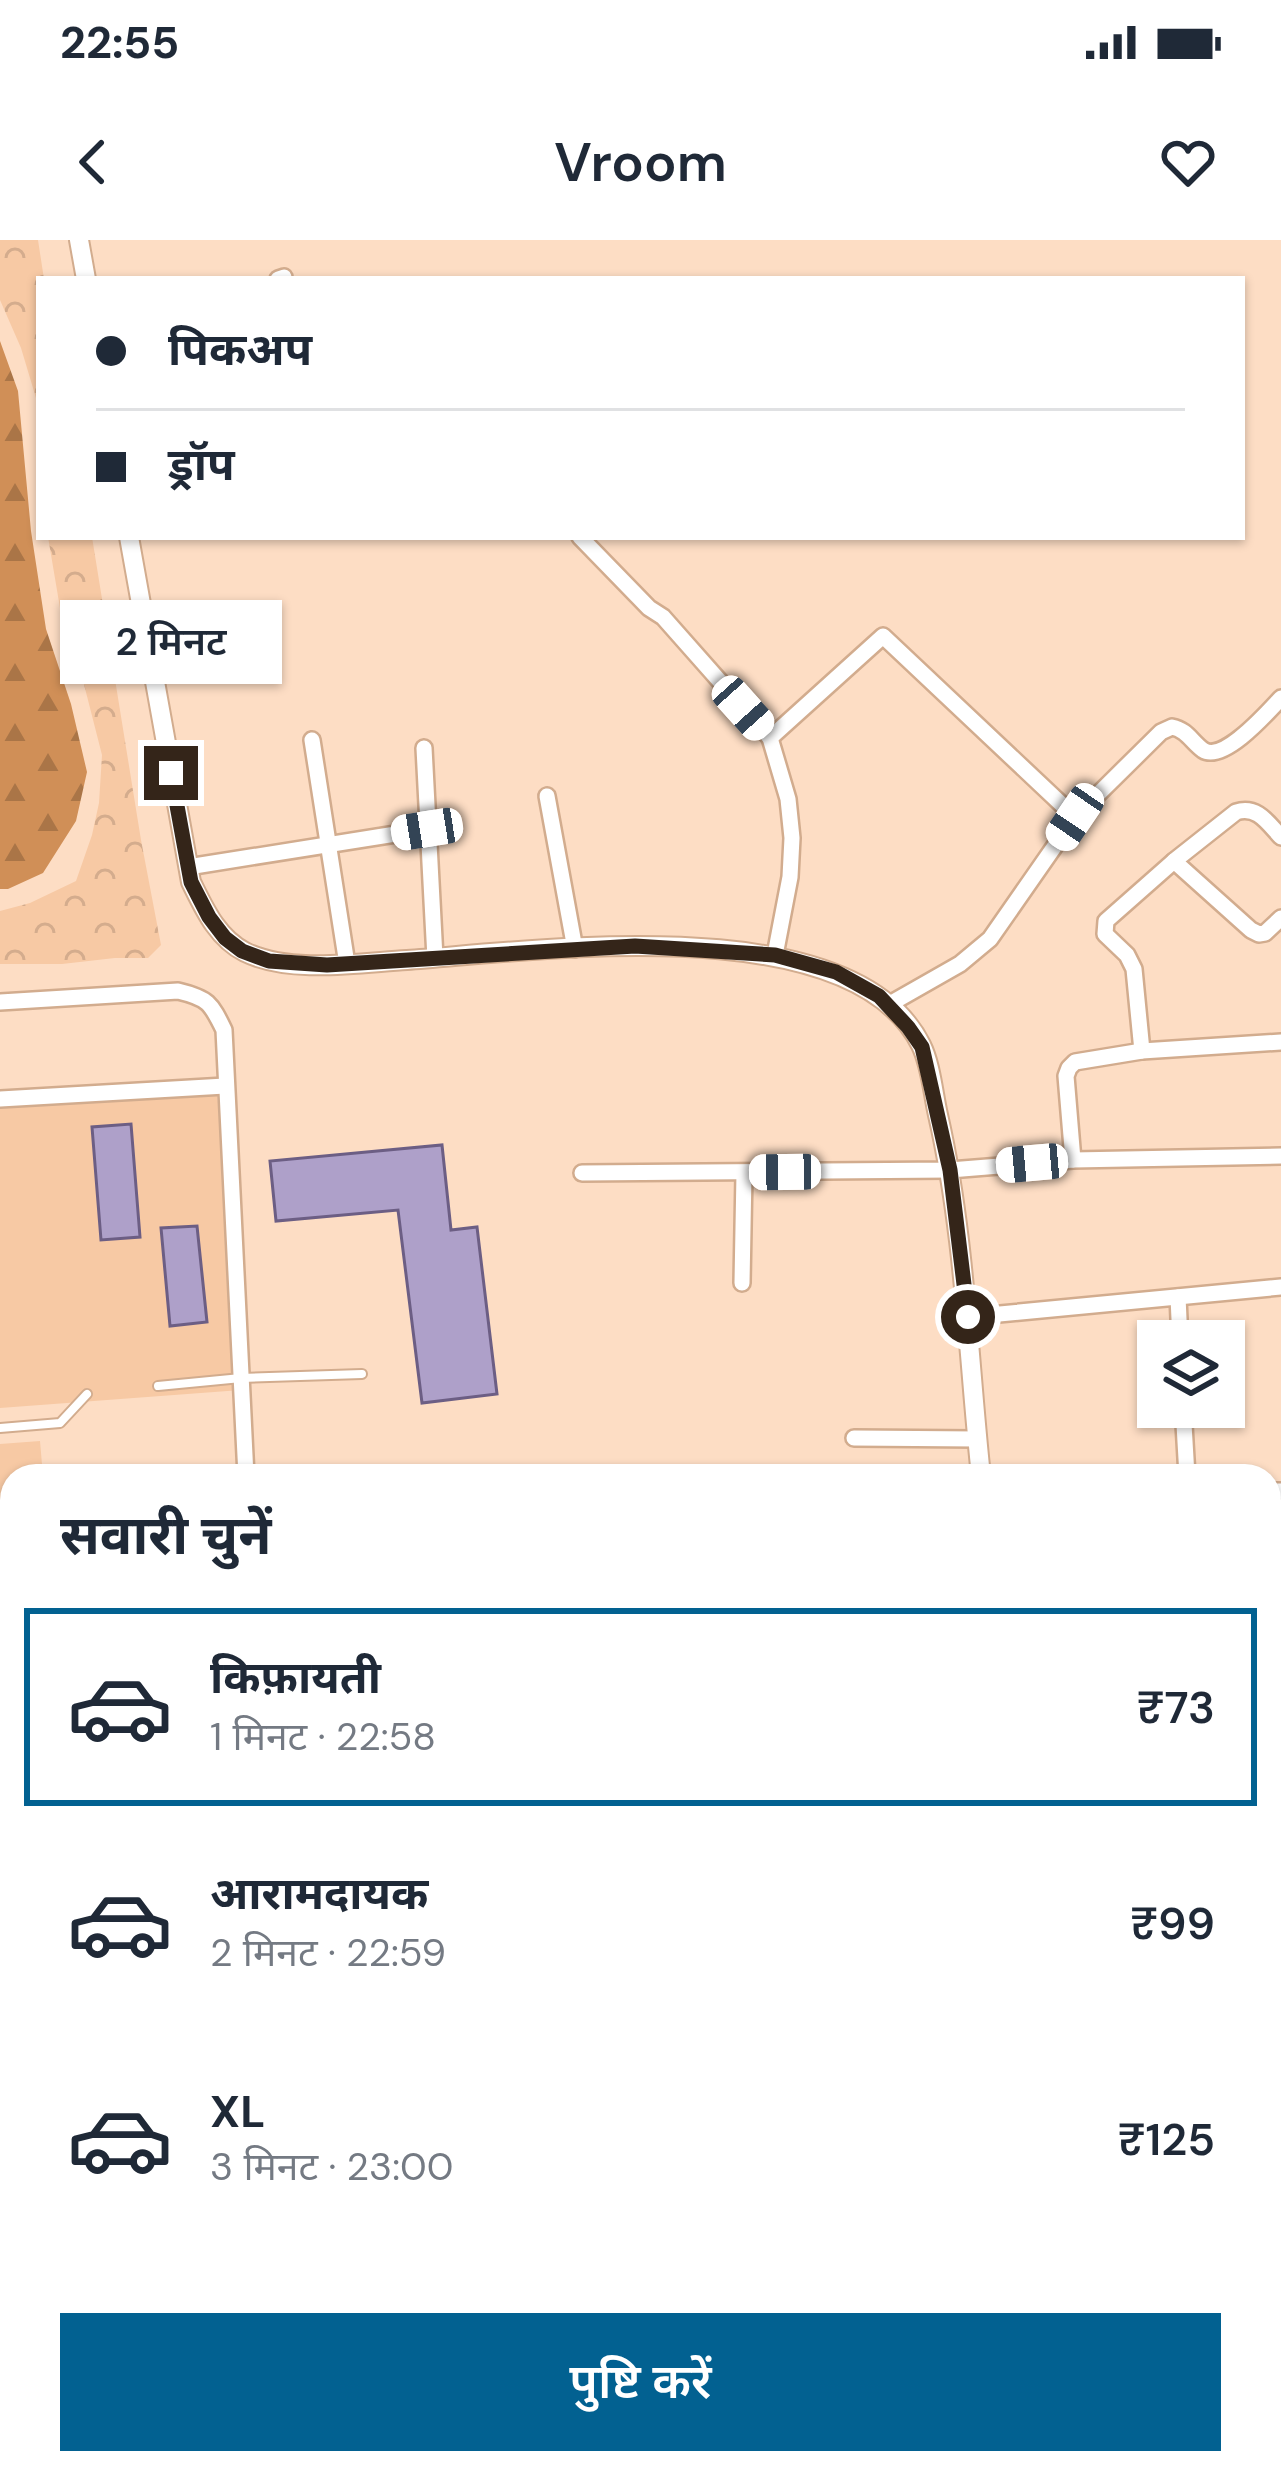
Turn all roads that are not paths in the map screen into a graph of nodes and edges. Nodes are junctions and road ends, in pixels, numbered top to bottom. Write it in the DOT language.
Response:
graph roads {
  1 [pos="79,240"];
  2 [pos="85,276"];
  3 [pos="130,540"];
  4 [pos="583,540"];
  5 [pos="1281,698"];
  6 [pos="770,738"];
  7 [pos="312,740"];
  8 [pos="424,748"];
  9 [pos="547,796"];
  10 [pos="1075,817"];
  11 [pos="1275,818"];
  12 [pos="427,829"];
  13 [pos="1281,837"];
  14 [pos="330,846"];
  15 [pos="1174,861"];
  16 [pos="188,867"];
  17 [pos="1281,918"];
  18 [pos="575,949"];
  19 [pos="775,955"];
  20 [pos="435,958"];
  21 [pos="347,964"];
  22 [pos="0,1002"];
  23 [pos="888,1005"];
  24 [pos="1281,1042"];
  25 [pos="1142,1051"];
  26 [pos="225,1086"];
  27 [pos="0,1099"];
  28 [pos="1281,1156"];
  29 [pos="1073,1160"];
  30 [pos="950,1170"];
  31 [pos="581,1173"];
  32 [pos="744,1173"];
  33 [pos="742,1282"];
  34 [pos="1281,1287"];
  35 [pos="1178,1297"];
  36 [pos="968,1317"];
  37 [pos="1179,1320"];
  38 [pos="362,1374"];
  39 [pos="241,1378"];
  40 [pos="158,1386"];
  41 [pos="87,1394"];
  42 [pos="1184,1428"];
  43 [pos="0,1429"];
  44 [pos="854,1438"];
  45 [pos="977,1438"];
  46 [pos="245,1464"];
  47 [pos="980,1464"];
  48 [pos="1186,1464"];
  1 -- 2 [label="street"];
  3 -- 16 [label="street"];
  4 -- 6 [label="street"];
  5 -- 10 [label="street"];
  6 -- 10 [label="street"];
  6 -- 19 [label="street"];
  7 -- 14 [label="street"];
  8 -- 12 [label="street"];
  9 -- 18 [label="street"];
  10 -- 23 [label="street"];
  11 -- 13 [label="street"];
  11 -- 15 [label="street"];
  12 -- 14 [label="street"];
  12 -- 20 [label="street"];
  14 -- 16 [label="street"];
  14 -- 21 [label="street"];
  15 -- 17 [label="street"];
  15 -- 25 [label="street"];
  16 -- 21 [label="street"];
  18 -- 19 [label="street"];
  18 -- 20 [label="street"];
  19 -- 23 [label="street"];
  20 -- 21 [label="street"];
  22 -- 26 [label="street"];
  23 -- 30 [label="street"];
  24 -- 25 [label="street"];
  25 -- 29 [label="street"];
  26 -- 27 [label="street"];
  26 -- 39 [label="street"];
  28 -- 29 [label="street"];
  29 -- 30 [label="street"];
  30 -- 32 [label="street"];
  30 -- 36 [label="street"];
  31 -- 32 [label="street"];
  32 -- 33 [label="street"];
  34 -- 35 [label="street"];
  35 -- 36 [label="street"];
  35 -- 37 [label="street"];
  36 -- 45 [label="street"];
  38 -- 39 [label="lane"];
  39 -- 40 [label="lane"];
  39 -- 46 [label="street"];
  41 -- 43 [label="lane"];
  42 -- 48 [label="street"];
  44 -- 45 [label="street"];
  45 -- 47 [label="street"];
}
